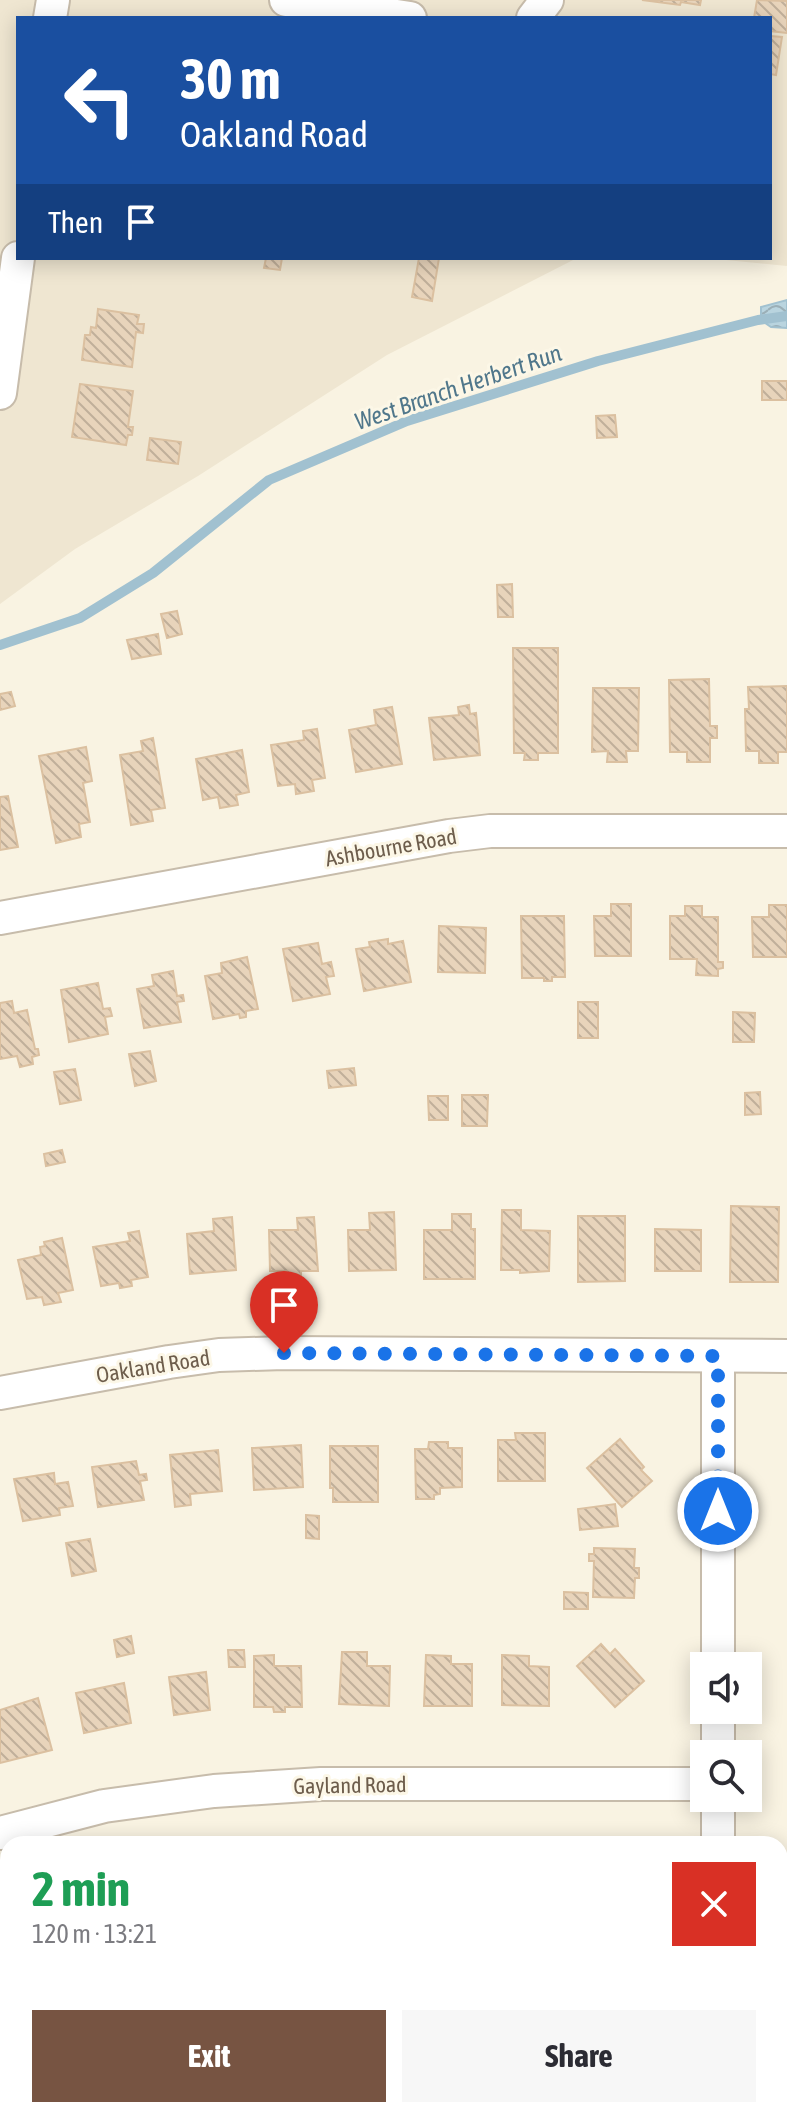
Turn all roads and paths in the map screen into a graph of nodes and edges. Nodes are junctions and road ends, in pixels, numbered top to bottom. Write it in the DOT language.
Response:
graph roads {
  1 [pos="286,0"];
  2 [pos="547,0"];
  3 [pos="396,16"];
  4 [pos="535,16"];
  5 [pos="18,260"];
  6 [pos="0,393"];
  7 [pos="787,831"];
  8 [pos="0,918"];
  9 [pos="718,1356"];
  10 [pos="787,1356"];
  11 [pos="0,1393"];
  12 [pos="718,1652"];
  13 [pos="690,1784"];
  14 [pos="718,1812"];
  15 [pos="0,1833"];
  16 [pos="718,1836"];
  1 -- 3 [label="street"];
  2 -- 4 [label="street"];
  5 -- 6 [label="street"];
  7 -- 8 [label="street, Ashbourne Road"];
  9 -- 10 [label="street, Oakland Road"];
  9 -- 11 [label="street, Oakland Road"];
  9 -- 12 [label="street"];
  13 -- 15 [label="street, Gayland Road"];
  14 -- 16 [label="street"];
}
